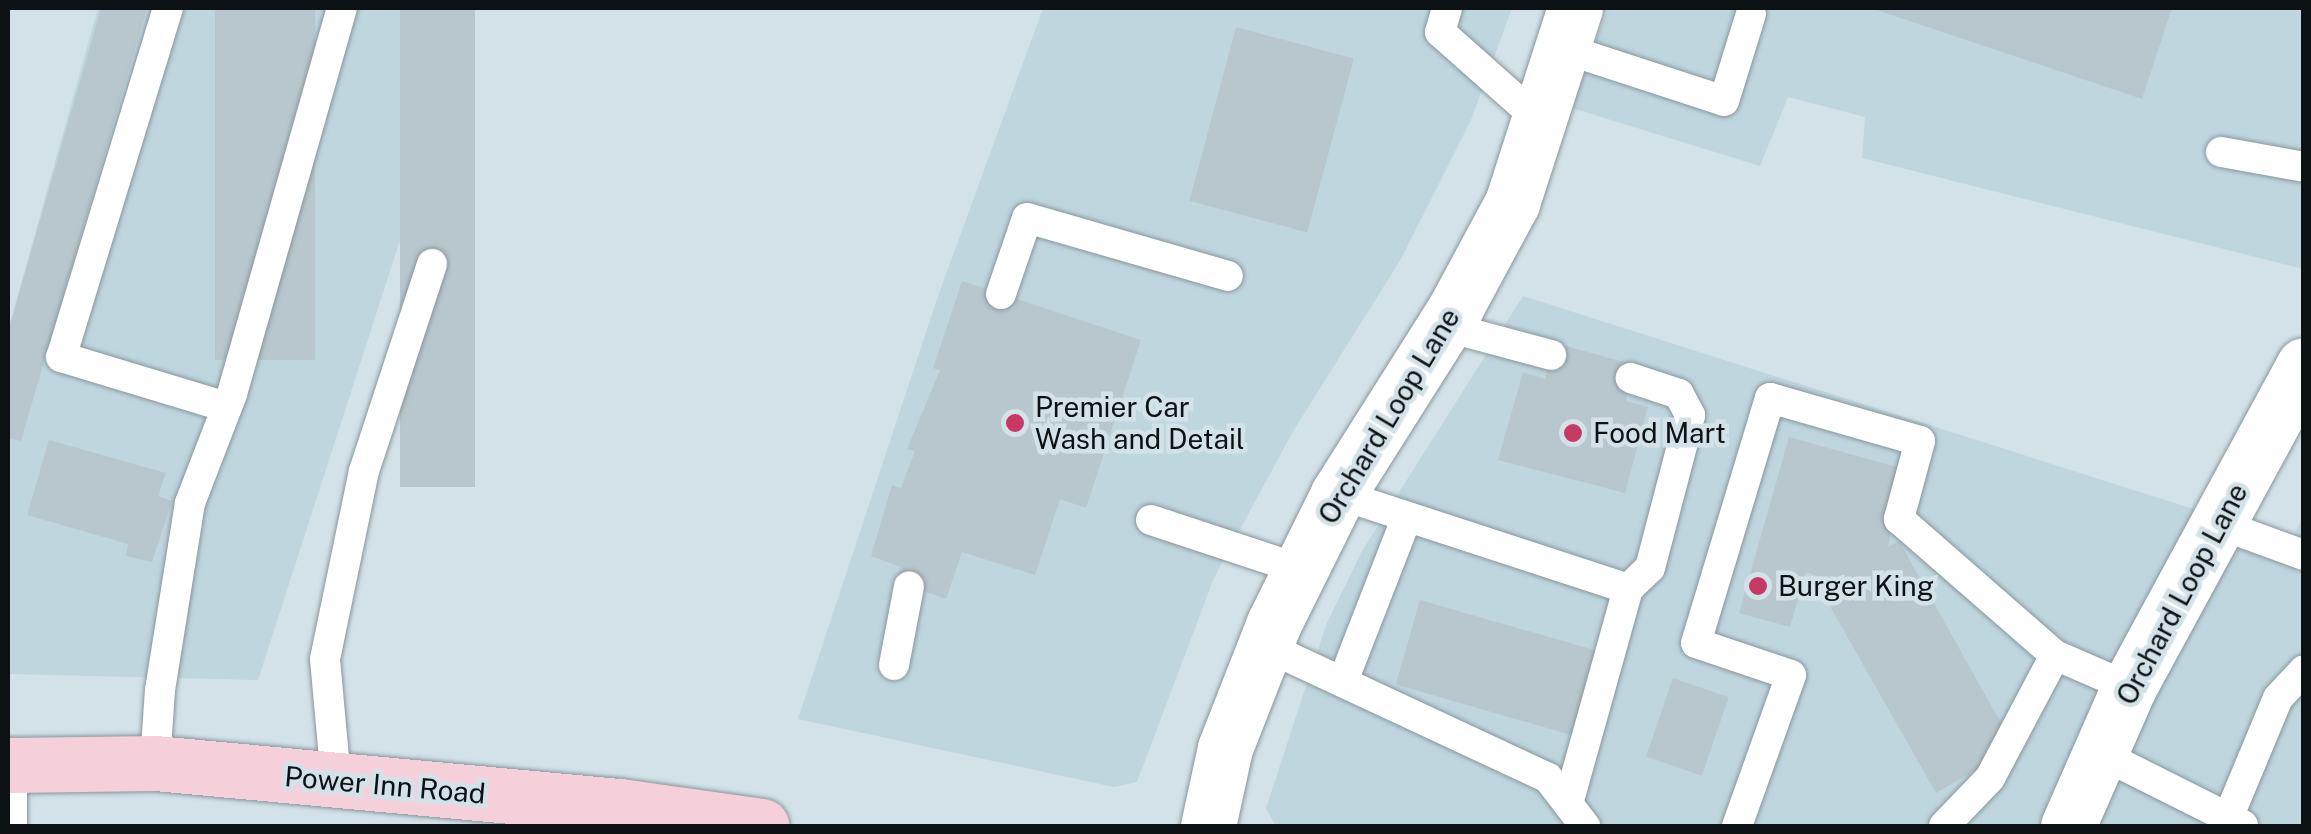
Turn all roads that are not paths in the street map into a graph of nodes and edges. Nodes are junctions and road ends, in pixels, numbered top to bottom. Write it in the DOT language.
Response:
graph roads {
  1 [pos="168,8"];
  2 [pos="342,8"];
  3 [pos="1447,8"];
  4 [pos="1752,14"];
  5 [pos="1569,28"];
  6 [pos="1539,120"];
  7 [pos="2220,152"];
  8 [pos="2304,167"];
  9 [pos="432,264"];
  10 [pos="1228,276"];
  11 [pos="1002,294"];
  12 [pos="1443,326"];
  13 [pos="1551,356"];
  14 [pos="2304,364"];
  15 [pos="1631,378"];
  16 [pos="227,407"];
  17 [pos="1338,494"];
  18 [pos="1406,517"];
  19 [pos="1150,520"];
  20 [pos="2216,523"];
  21 [pos="2304,555"];
  22 [pos="1300,570"];
  23 [pos="909,586"];
  24 [pos="1628,589"];
  25 [pos="1265,646"];
  26 [pos="2055,655"];
  27 [pos="894,665"];
  28 [pos="2304,670"];
  29 [pos="1343,680"];
  30 [pos="2130,688"];
  31 [pos="2099,752"];
  32 [pos="156,764"];
  33 [pos="10,765"];
  34 [pos="336,780"];
  35 [pos="1576,815"];
  36 [pos="2237,822"];
  37 [pos="12,826"];
  38 [pos="762,826"];
  39 [pos="1208,826"];
  40 [pos="1737,826"];
  41 [pos="1944,826"];
  42 [pos="2068,826"];
  1 -- 16 [label="lane"];
  2 -- 16 [label="lane"];
  3 -- 6 [label="lane"];
  4 -- 5 [label="lane"];
  5 -- 6 [label="street, Orchard Loop Lane"];
  6 -- 12 [label="street, Orchard Loop Lane"];
  7 -- 8 [label="lane"];
  9 -- 34 [label="lane"];
  10 -- 11 [label="lane"];
  12 -- 13 [label="lane"];
  12 -- 17 [label="street, Orchard Loop Lane"];
  14 -- 20 [label="street, Orchard Loop Lane"];
  15 -- 24 [label="lane"];
  16 -- 32 [label="lane"];
  17 -- 18 [label="lane"];
  17 -- 22 [label="street, Orchard Loop Lane"];
  18 -- 24 [label="lane"];
  18 -- 29 [label="lane"];
  19 -- 22 [label="lane"];
  20 -- 21 [label="lane"];
  20 -- 30 [label="street, Orchard Loop Lane"];
  22 -- 25 [label="street, Orchard Loop Lane"];
  23 -- 27 [label="lane"];
  24 -- 35 [label="lane"];
  25 -- 29 [label="lane"];
  25 -- 39 [label="street, Orchard Loop Lane"];
  26 -- 30 [label="lane"];
  26 -- 40 [label="lane"];
  26 -- 41 [label="lane"];
  28 -- 36 [label="lane"];
  29 -- 35 [label="lane"];
  30 -- 31 [label="street, Orchard Loop Lane"];
  31 -- 36 [label="lane"];
  31 -- 42 [label="street, Orchard Loop Lane"];
  32 -- 33 [label="main road, Power Inn Road"];
  32 -- 34 [label="main road, Power Inn Road"];
  33 -- 37 [label="lane"];
  34 -- 38 [label="main road, Power Inn Road"];
}
